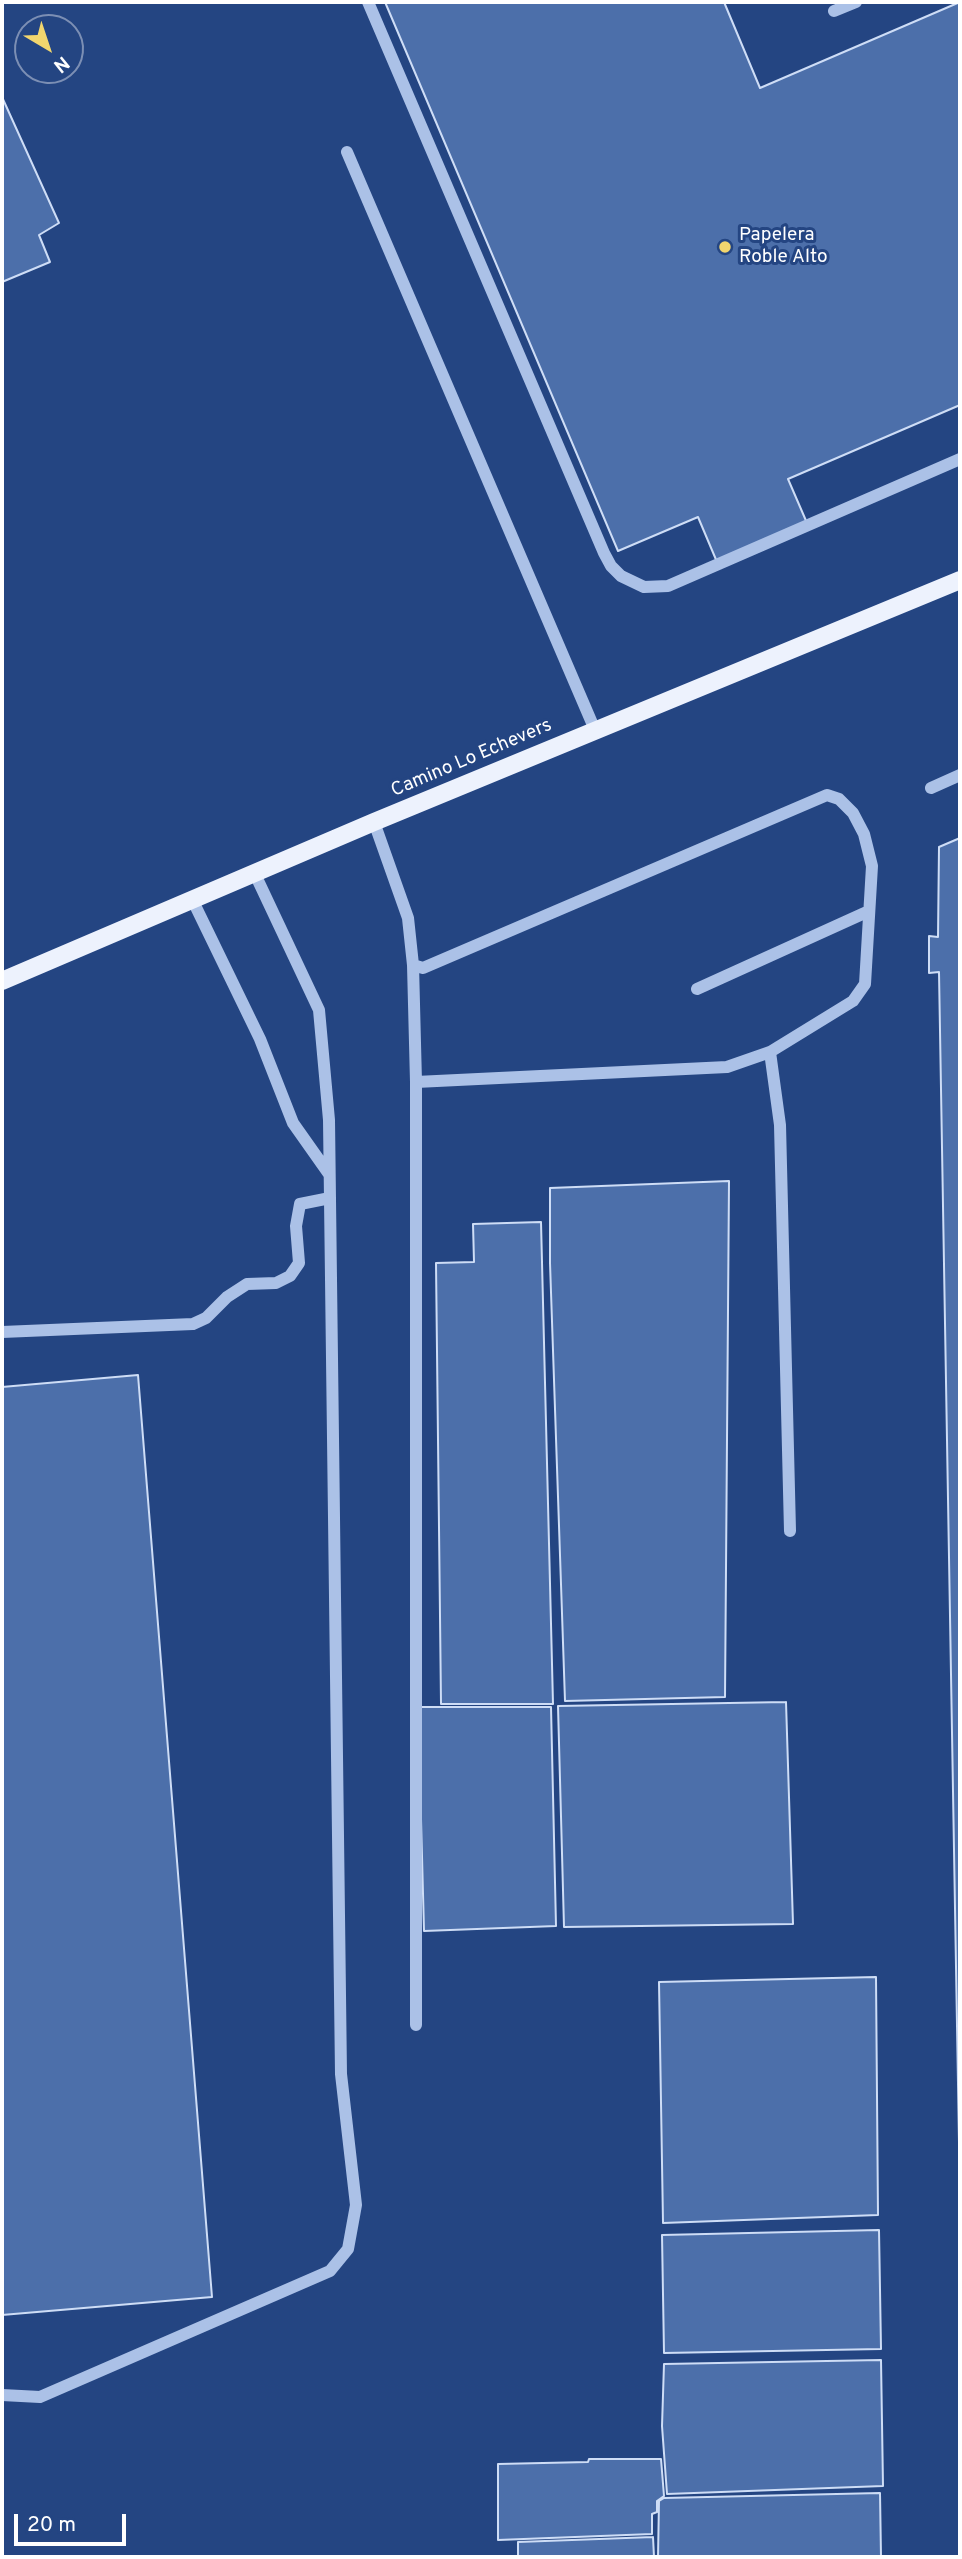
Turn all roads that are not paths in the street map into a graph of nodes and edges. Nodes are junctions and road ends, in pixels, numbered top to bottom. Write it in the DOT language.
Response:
graph roads {
  1 [pos="368,2"];
  2 [pos="856,2"];
  3 [pos="834,11"];
  4 [pos="347,152"];
  5 [pos="960,459"];
  6 [pos="960,580"];
  7 [pos="595,730"];
  8 [pos="960,775"];
  9 [pos="931,788"];
  10 [pos="374,822"];
  11 [pos="254,872"];
  12 [pos="192,899"];
  13 [pos="869,911"];
  14 [pos="413,965"];
  15 [pos="2,981"];
  16 [pos="697,989"];
  17 [pos="770,1052"];
  18 [pos="416,1082"];
  19 [pos="330,1174"];
  20 [pos="330,1198"];
  21 [pos="2,1332"];
  22 [pos="790,1531"];
  23 [pos="416,2025"];
  24 [pos="2,2395"];
  1 -- 5 [label="lane"];
  2 -- 3 [label="lane"];
  4 -- 7 [label="lane"];
  6 -- 7 [label="main road, Camino Lo Echevers"];
  7 -- 10 [label="main road, Camino Lo Echevers"];
  8 -- 9 [label="lane"];
  10 -- 11 [label="main road, Camino Lo Echevers"];
  10 -- 14 [label="lane"];
  11 -- 12 [label="main road, Camino Lo Echevers"];
  11 -- 19 [label="lane"];
  12 -- 15 [label="main road, Camino Lo Echevers"];
  12 -- 19 [label="lane"];
  13 -- 14 [label="lane"];
  13 -- 16 [label="lane"];
  13 -- 17 [label="lane"];
  14 -- 18 [label="lane"];
  17 -- 18 [label="lane"];
  17 -- 22 [label="lane"];
  18 -- 23 [label="lane"];
  19 -- 20 [label="lane"];
  20 -- 21 [label="lane"];
  20 -- 24 [label="lane"];
}
